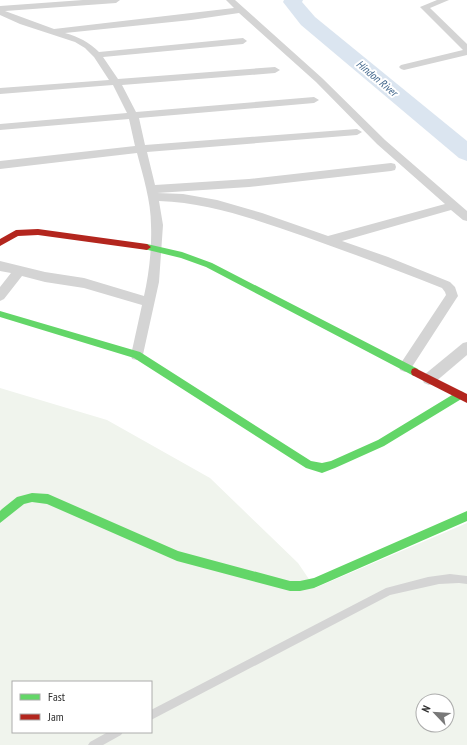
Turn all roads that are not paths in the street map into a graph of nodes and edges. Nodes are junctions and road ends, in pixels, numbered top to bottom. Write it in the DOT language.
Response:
graph roads {
  1 [pos="116,0"];
  2 [pos="230,0"];
  3 [pos="415,0"];
  4 [pos="445,0"];
  5 [pos="424,7"];
  6 [pos="0,9"];
  7 [pos="241,10"];
  8 [pos="0,12"];
  9 [pos="54,31"];
  10 [pos="243,40"];
  11 [pos="467,51"];
  12 [pos="96,54"];
  13 [pos="404,67"];
  14 [pos="275,70"];
  15 [pos="115,81"];
  16 [pos="0,91"];
  17 [pos="314,100"];
  18 [pos="133,116"];
  19 [pos="0,127"];
  20 [pos="357,132"];
  21 [pos="141,149"];
  22 [pos="0,165"];
  23 [pos="391,167"];
  24 [pos="152,193"];
  25 [pos="453,205"];
  26 [pos="467,217"];
  27 [pos="1,240"];
  28 [pos="329,240"];
  29 [pos="155,248"];
  30 [pos="0,266"];
  31 [pos="19,271"];
  32 [pos="0,296"];
  33 [pos="149,302"];
  34 [pos="0,314"];
  35 [pos="467,347"];
  36 [pos="137,355"];
  37 [pos="405,366"];
  38 [pos="429,379"];
  39 [pos="463,397"];
  40 [pos="467,516"];
  41 [pos="0,518"];
  42 [pos="467,580"];
  43 [pos="152,714"];
  44 [pos="116,733"];
  45 [pos="93,745"];
  1 -- 6 [label="street"];
  2 -- 7 [label="street"];
  3 -- 5 [label="street"];
  4 -- 5 [label="street"];
  5 -- 11 [label="street"];
  7 -- 9 [label="street"];
  7 -- 25 [label="street"];
  8 -- 9 [label="street"];
  9 -- 12 [label="street"];
  10 -- 12 [label="street"];
  11 -- 13 [label="street"];
  12 -- 15 [label="street"];
  14 -- 15 [label="street"];
  15 -- 16 [label="street"];
  15 -- 18 [label="street"];
  17 -- 18 [label="street"];
  18 -- 19 [label="street"];
  18 -- 21 [label="street"];
  20 -- 21 [label="street"];
  21 -- 22 [label="street"];
  21 -- 24 [label="street"];
  23 -- 24 [label="street"];
  24 -- 28 [label="street"];
  24 -- 29 [label="street"];
  25 -- 26 [label="street"];
  25 -- 28 [label="street"];
  27 -- 29 [label="street"];
  28 -- 37 [label="street"];
  29 -- 33 [label="street"];
  29 -- 37 [label="street"];
  30 -- 31 [label="street"];
  31 -- 32 [label="street"];
  31 -- 33 [label="street"];
  33 -- 36 [label="street"];
  34 -- 36 [label="street"];
  35 -- 38 [label="street"];
  36 -- 39 [label="street"];
  37 -- 38 [label="street"];
  38 -- 39 [label="street"];
  40 -- 41 [label="street"];
  42 -- 43 [label="lane"];
  44 -- 45 [label="lane"];
}
